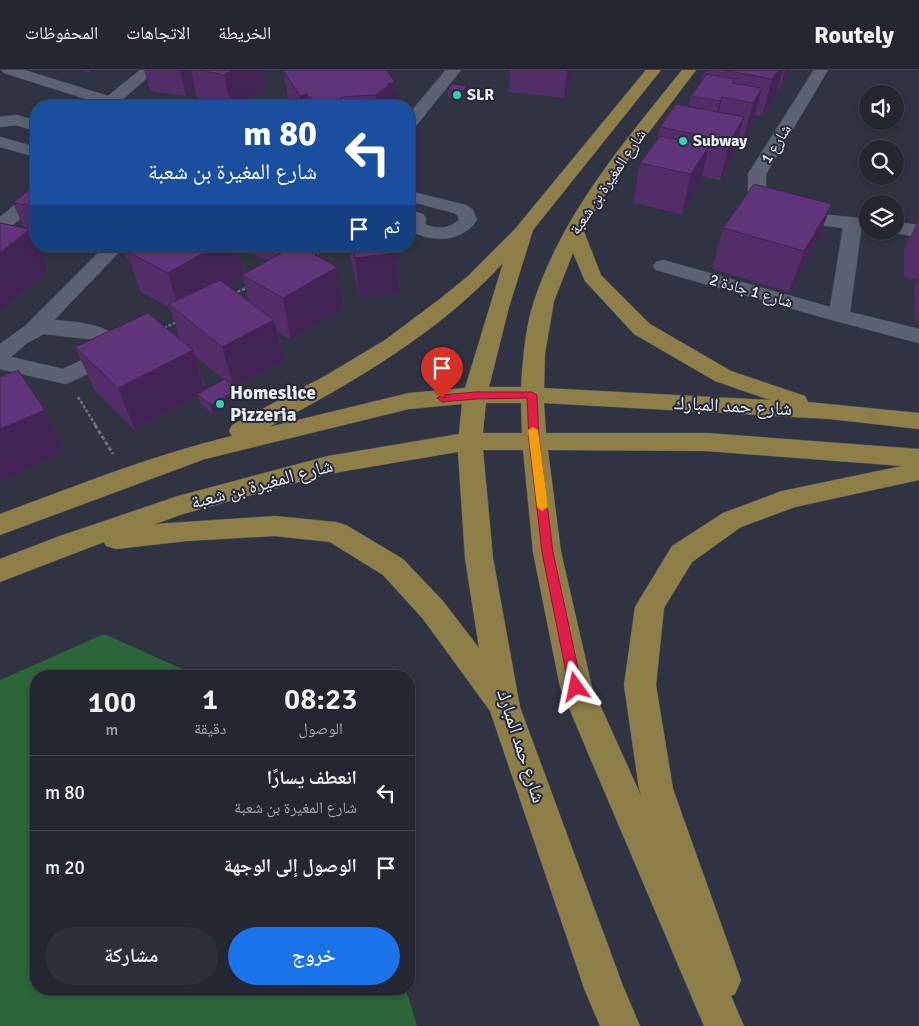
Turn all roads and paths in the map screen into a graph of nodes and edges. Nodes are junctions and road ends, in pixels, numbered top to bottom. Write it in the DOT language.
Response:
graph roads {
  1 [pos="9,70"];
  2 [pos="149,70"];
  3 [pos="454,70"];
  4 [pos="654,70"];
  5 [pos="689,70"];
  6 [pos="822,70"];
  7 [pos="0,82"];
  8 [pos="37,94"];
  9 [pos="104,100"];
  10 [pos="112,100"];
  11 [pos="415,117"];
  12 [pos="0,122"];
  13 [pos="30,124"];
  14 [pos="0,142"];
  15 [pos="30,150"];
  16 [pos="415,198"];
  17 [pos="30,201"];
  18 [pos="859,224"];
  19 [pos="0,226"];
  20 [pos="415,226"];
  21 [pos="574,228"];
  22 [pos="859,228"];
  23 [pos="524,229"];
  24 [pos="904,229"];
  25 [pos="919,231"];
  26 [pos="110,252"];
  27 [pos="318,252"];
  28 [pos="312,255"];
  29 [pos="664,266"];
  30 [pos="251,286"];
  31 [pos="233,294"];
  32 [pos="839,316"];
  33 [pos="180,320"];
  34 [pos="34,328"];
  35 [pos="162,329"];
  36 [pos="919,336"];
  37 [pos="0,356"];
  38 [pos="0,362"];
  39 [pos="66,377"];
  40 [pos="475,395"];
  41 [pos="532,395"];
  42 [pos="829,411"];
  43 [pos="919,422"];
  44 [pos="534,440"];
  45 [pos="470,441"];
  46 [pos="200,452"];
  47 [pos="919,458"];
  48 [pos="919,472"];
  49 [pos="127,477"];
  50 [pos="0,525"];
  51 [pos="67,544"];
  52 [pos="4,571"];
  53 [pos="504,707"];
  54 [pos="620,1026"];
  55 [pos="724,1026"];
  56 [pos="737,1026"];
  1 -- 9 [label="street"];
  2 -- 10 [label="street"];
  3 -- 11 [label="street"];
  4 -- 23 [label="main road, شارع المغيرة بن شعبة"];
  5 -- 21 [label="main road, شارع المغيرة بن شعبة"];
  6 -- 18 [label="street, شارع 1"];
  7 -- 8 [label="street"];
  12 -- 13 [label="street"];
  14 -- 15 [label="street"];
  16 -- 20 [label="street"];
  17 -- 19 [label="street"];
  21 -- 41 [label="main road, شارع المغيرة بن شعبة"];
  21 -- 42 [label="main road"];
  22 -- 32 [label="street"];
  23 -- 40 [label="main road, شارع المغيرة بن شعبة"];
  23 -- 46 [label="main road"];
  24 -- 25 [label="street"];
  26 -- 34 [label="street"];
  27 -- 28 [label="path"];
  29 -- 32 [label="street, شارع 1 جادة 2"];
  30 -- 31 [label="path"];
  32 -- 36 [label="street, شارع 1 جادة 2"];
  33 -- 35 [label="path"];
  34 -- 37 [label="street"];
  34 -- 39 [label="street"];
  38 -- 39 [label="street"];
  39 -- 49 [label="path"];
  40 -- 41 [label="main road"];
  40 -- 45 [label="main road, شارع حمد المبارك"];
  40 -- 46 [label="main road"];
  41 -- 42 [label="main road, شارع حمد المبارك"];
  41 -- 44 [label="main road"];
  42 -- 43 [label="main road, شارع حمد المبارك"];
  44 -- 45 [label="main road, شارع المغيرة بن شعبة"];
  44 -- 47 [label="main road, شارع حمد المبارك"];
  44 -- 55 [label="main road"];
  45 -- 51 [label="main road, شارع المغيرة بن شعبة"];
  45 -- 53 [label="main road, شارع حمد المبارك"];
  46 -- 49 [label="main road"];
  48 -- 56 [label="main road"];
  49 -- 50 [label="main road"];
  51 -- 52 [label="main road, شارع المغيرة بن شعبة"];
  51 -- 53 [label="main road"];
  53 -- 54 [label="main road, شارع حمد المبارك"];
}
